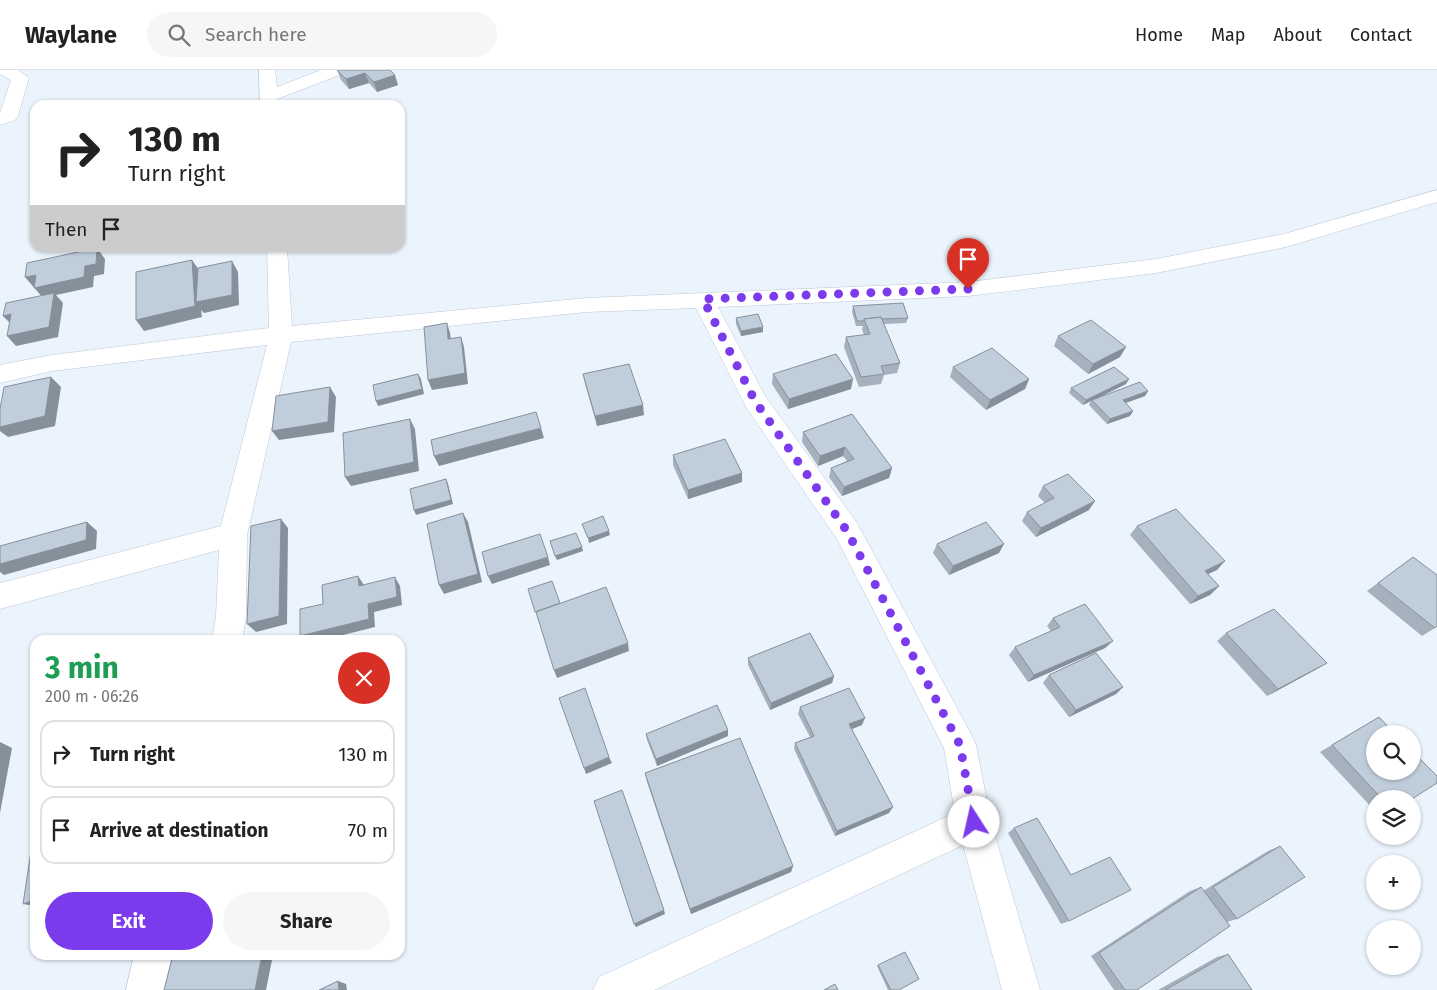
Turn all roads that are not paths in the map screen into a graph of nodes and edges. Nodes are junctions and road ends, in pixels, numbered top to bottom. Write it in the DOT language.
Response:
graph roads {
  1 [pos="6,70"];
  2 [pos="268,70"];
  3 [pos="336,70"];
  4 [pos="268,100"];
  5 [pos="270,100"];
  6 [pos="0,120"];
  7 [pos="1437,196"];
  8 [pos="277,252"];
  9 [pos="703,299"];
  10 [pos="281,334"];
  11 [pos="0,374"];
  12 [pos="233,535"];
  13 [pos="0,596"];
  14 [pos="228,635"];
  15 [pos="974,822"];
  16 [pos="152,960"];
  17 [pos="145,990"];
  18 [pos="612,990"];
  19 [pos="1021,990"];
  1 -- 6 [label="street"];
  2 -- 4 [label="street"];
  3 -- 5 [label="street"];
  7 -- 9 [label="street"];
  8 -- 10 [label="street"];
  9 -- 10 [label="street"];
  9 -- 15 [label="street"];
  10 -- 11 [label="street"];
  10 -- 12 [label="street"];
  12 -- 13 [label="street"];
  12 -- 14 [label="street"];
  15 -- 18 [label="street"];
  15 -- 19 [label="street"];
  16 -- 17 [label="street"];
}
